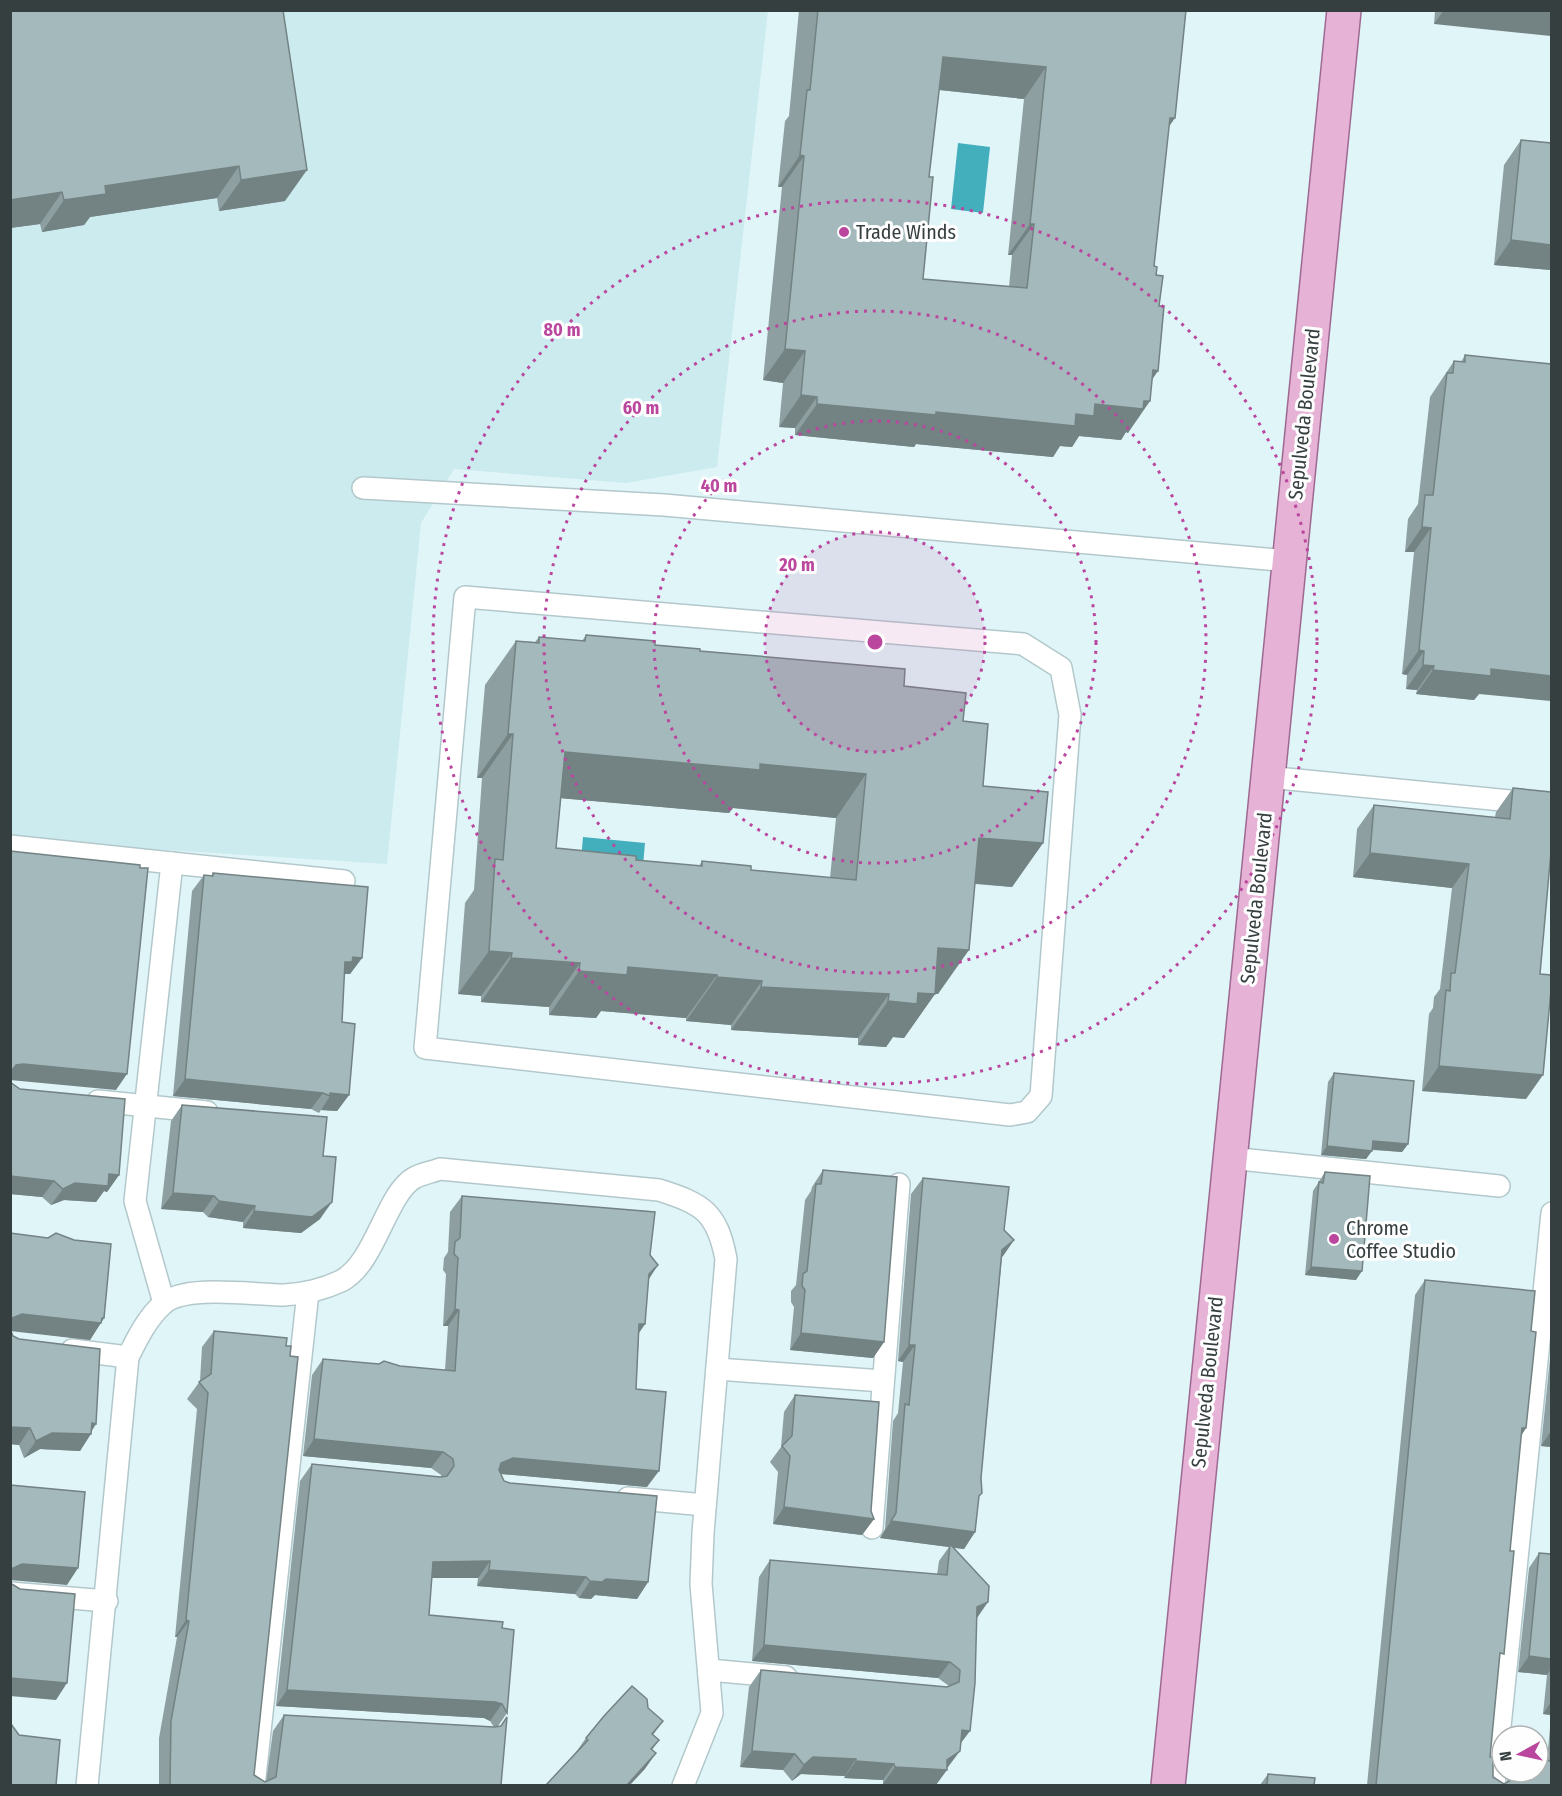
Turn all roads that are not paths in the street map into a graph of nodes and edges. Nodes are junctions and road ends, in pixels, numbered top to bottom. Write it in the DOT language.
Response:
graph roads {
  1 [pos="1344,10"];
  2 [pos="363,488"];
  3 [pos="1289,561"];
  4 [pos="1268,777"];
  5 [pos="1551,805"];
  6 [pos="10,846"];
  7 [pos="172,863"];
  8 [pos="344,881"];
  9 [pos="1052,952"];
  10 [pos="78,1099"];
  11 [pos="146,1106"];
  12 [pos="228,1114"];
  13 [pos="1230,1158"];
  14 [pos="899,1184"];
  15 [pos="1499,1186"];
  16 [pos="1551,1213"];
  17 [pos="308,1292"];
  18 [pos="164,1303"];
  19 [pos="57,1349"];
  20 [pos="128,1357"];
  21 [pos="717,1370"];
  22 [pos="883,1381"];
  23 [pos="289,1467"];
  24 [pos="312,1469"];
  25 [pos="602,1496"];
  26 [pos="705,1505"];
  27 [pos="872,1528"];
  28 [pos="10,1593"];
  29 [pos="107,1601"];
  30 [pos="709,1670"];
  31 [pos="811,1679"];
  32 [pos="262,1718"];
  33 [pos="285,1720"];
  34 [pos="87,1785"];
  35 [pos="254,1785"];
  36 [pos="683,1785"];
  37 [pos="1168,1785"];
  38 [pos="1494,1785"];
  1 -- 3 [label="main road, Sepulveda Boulevard"];
  2 -- 3 [label="lane"];
  3 -- 4 [label="main road, Sepulveda Boulevard"];
  4 -- 5 [label="lane"];
  4 -- 13 [label="main road, Sepulveda Boulevard"];
  6 -- 7 [label="lane"];
  7 -- 8 [label="lane"];
  7 -- 11 [label="lane"];
  9 -- 9 [label="lane"];
  10 -- 11 [label="lane"];
  11 -- 12 [label="lane"];
  11 -- 18 [label="lane"];
  13 -- 15 [label="lane"];
  13 -- 37 [label="main road, Sepulveda Boulevard"];
  14 -- 22 [label="lane"];
  16 -- 38 [label="lane"];
  17 -- 18 [label="lane"];
  17 -- 21 [label="lane"];
  17 -- 23 [label="lane"];
  18 -- 20 [label="lane"];
  19 -- 20 [label="lane"];
  20 -- 29 [label="lane"];
  21 -- 22 [label="lane"];
  21 -- 26 [label="lane"];
  22 -- 27 [label="lane"];
  23 -- 24 [label="lane"];
  23 -- 32 [label="lane"];
  25 -- 26 [label="lane"];
  26 -- 30 [label="lane"];
  28 -- 29 [label="lane"];
  29 -- 34 [label="lane"];
  30 -- 31 [label="lane"];
  30 -- 36 [label="lane"];
  32 -- 33 [label="lane"];
  32 -- 35 [label="lane"];
}
